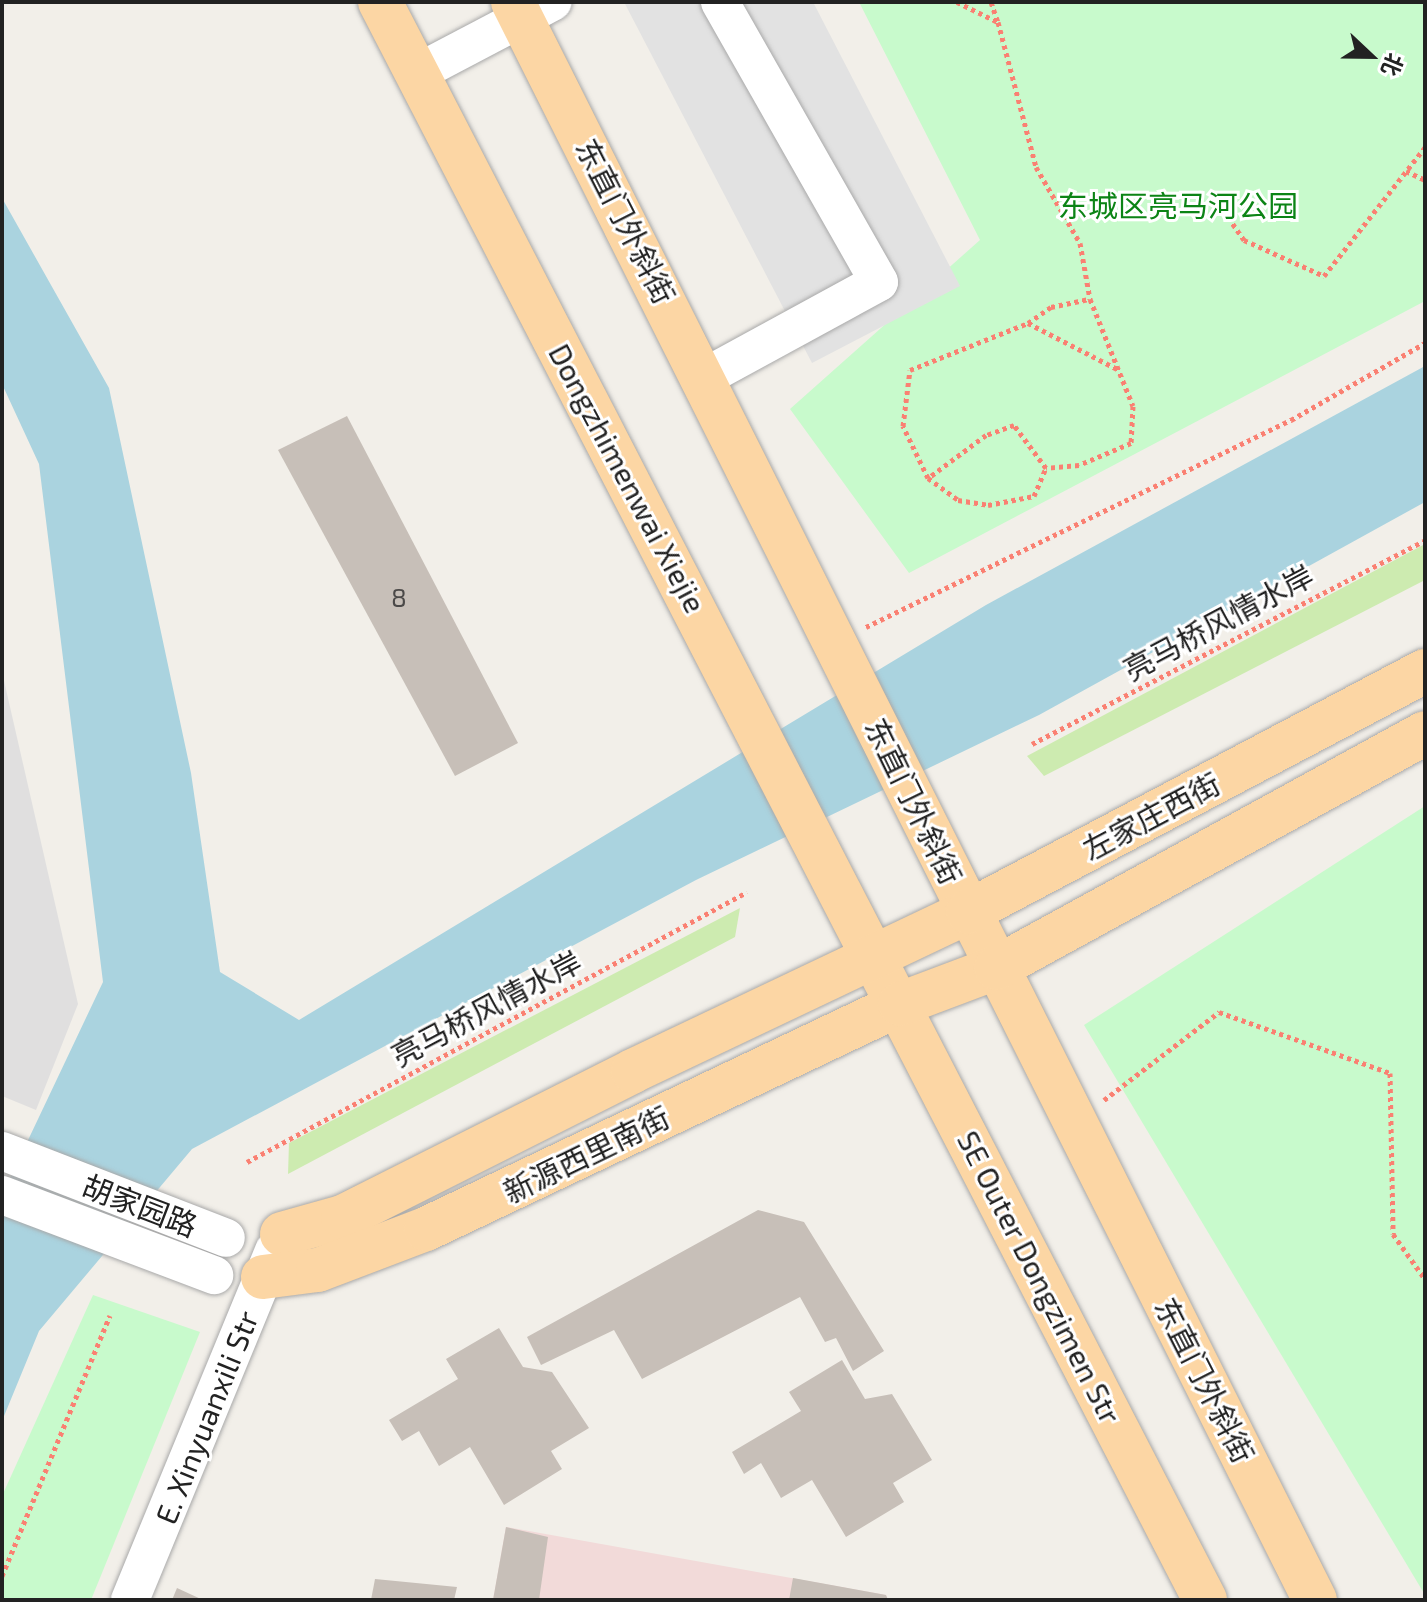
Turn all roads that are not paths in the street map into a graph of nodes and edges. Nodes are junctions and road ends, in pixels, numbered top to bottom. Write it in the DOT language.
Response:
graph roads {
  1 [pos="380,2"];
  2 [pos="720,2"];
  3 [pos="529,7"];
  4 [pos="417,73"];
  5 [pos="705,377"];
  6 [pos="1425,671"];
  7 [pos="1425,733"];
  8 [pos="968,912"];
  9 [pos="874,954"];
  10 [pos="996,968"];
  11 [pos="900,1004"];
  12 [pos="2,1151"];
  13 [pos="2,1195"];
  14 [pos="282,1234"];
  15 [pos="263,1277"];
  16 [pos="130,1600"];
  17 [pos="1205,1600"];
  18 [pos="1315,1600"];
  1 -- 4 [label="main road, Dongzhimenwai Xiejie"];
  2 -- 5 [label="street"];
  3 -- 4 [label="street"];
  3 -- 5 [label="main road, 东直门外斜街"];
  4 -- 9 [label="main road, Dongzhimenwai Xiejie"];
  5 -- 8 [label="main road, 东直门外斜街"];
  6 -- 8 [label="main road, 左家庄西街"];
  7 -- 10 [label="main road, 左家庄西街"];
  8 -- 9 [label="main road, 左家庄西街"];
  8 -- 10 [label="main road, 东直门外斜街"];
  9 -- 11 [label="main road, SE Outer Dongzimen Str"];
  9 -- 14 [label="main road, 新源西里南街"];
  10 -- 11 [label="main road, 左家庄西街"];
  10 -- 18 [label="main road, 东直门外斜街"];
  11 -- 15 [label="main road, 新源西里南街"];
  11 -- 17 [label="main road, SE Outer Dongzimen Str"];
  12 -- 14 [label="street, 胡家园路, bridge"];
  13 -- 15 [label="street, 胡家园路, bridge"];
  14 -- 15 [label="street, E. Xinyuanxili Str"];
  15 -- 16 [label="street, E. Xinyuanxili Str"];
}
